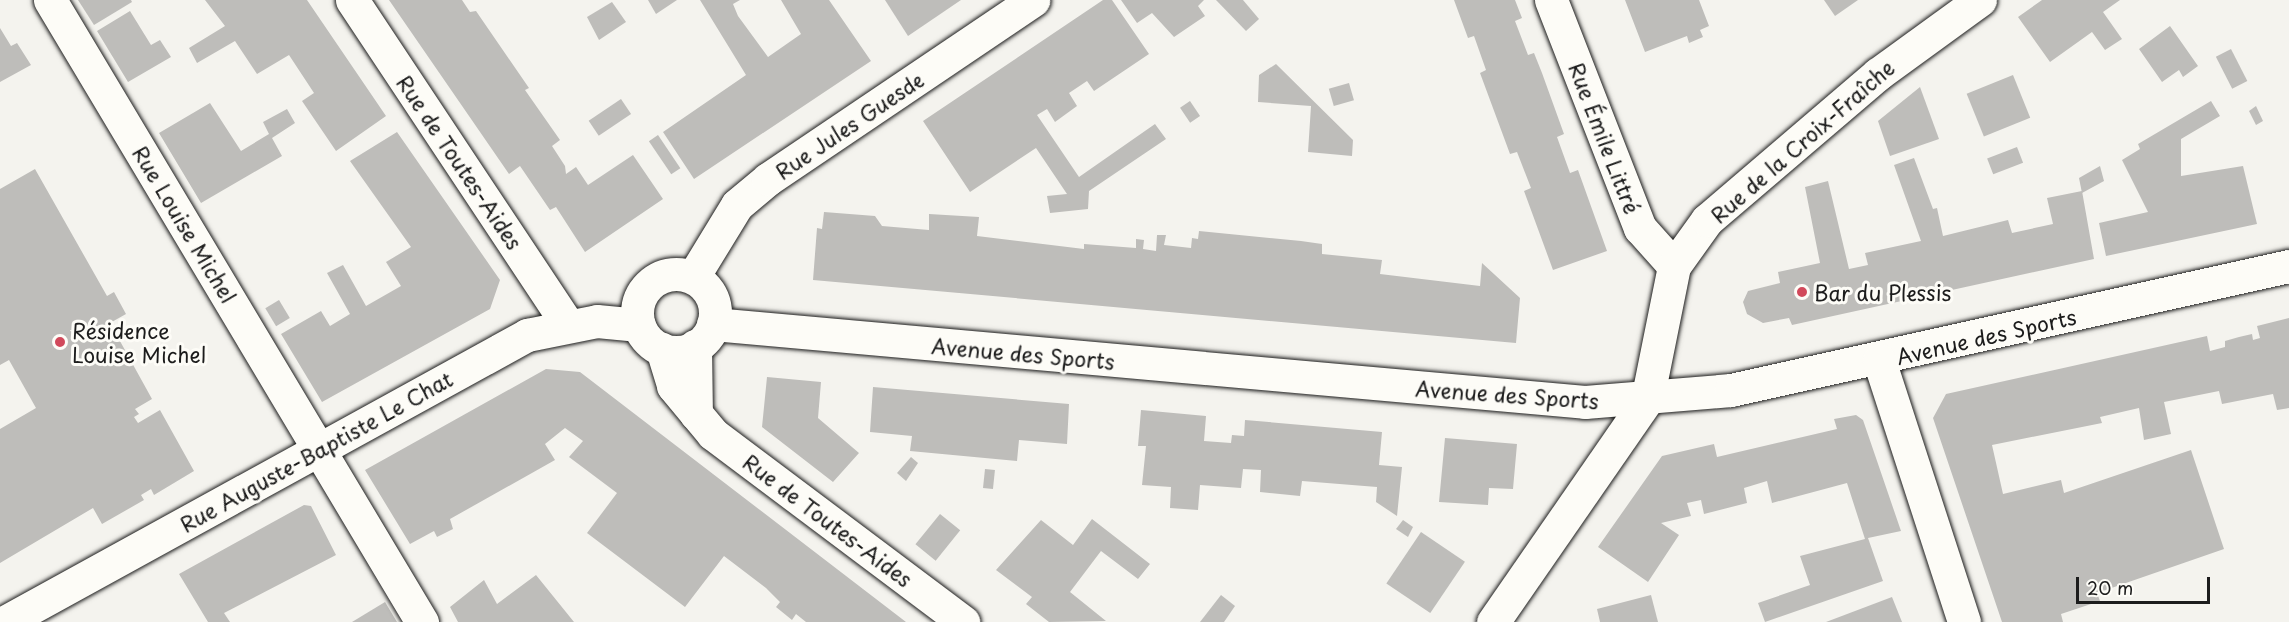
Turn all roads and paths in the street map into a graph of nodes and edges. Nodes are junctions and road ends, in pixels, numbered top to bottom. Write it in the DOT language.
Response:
graph roads {
  1 [pos="50,0"];
  2 [pos="352,0"];
  3 [pos="1033,0"];
  4 [pos="1551,0"];
  5 [pos="1980,0"];
  6 [pos="1674,266"];
  7 [pos="2289,266"];
  8 [pos="693,277"];
  9 [pos="567,325"];
  10 [pos="639,325"];
  11 [pos="704,335"];
  12 [pos="663,349"];
  13 [pos="1879,360"];
  14 [pos="1647,400"];
  15 [pos="696,414"];
  16 [pos="321,448"];
  17 [pos="5,622"];
  18 [pos="422,622"];
  19 [pos="963,622"];
  20 [pos="1493,622"];
  21 [pos="1964,622"];
  1 -- 16 [label="street, Rue Louise Michel"];
  2 -- 9 [label="street, Rue de Toutes-Aides"];
  3 -- 8 [label="street, Rue Jules Guesde"];
  4 -- 6 [label="street, Rue Émile Littré"];
  5 -- 6 [label="street, Rue de la Croix-Fraîche"];
  6 -- 14 [label="street, Rue de la Croix-Fraîche"];
  7 -- 13 [label="street, Avenue des Sports"];
  8 -- 10 [label="street"];
  8 -- 11 [label="street"];
  9 -- 10 [label="street, Rue Auguste-Baptiste Le Chat"];
  9 -- 16 [label="street, Rue Auguste-Baptiste Le Chat"];
  10 -- 12 [label="street"];
  11 -- 12 [label="street"];
  11 -- 14 [label="street, Avenue des Sports"];
  11 -- 15 [label="street"];
  12 -- 15 [label="street, Rue de Toutes-Aides"];
  13 -- 14 [label="street, Avenue des Sports"];
  13 -- 21 [label="street"];
  14 -- 20 [label="street, Rue de la Croix-Fraîche"];
  15 -- 19 [label="street, Rue de Toutes-Aides"];
  16 -- 17 [label="street, Rue Auguste-Baptiste Le Chat"];
  16 -- 18 [label="street, Rue Louise Michel"];
}
